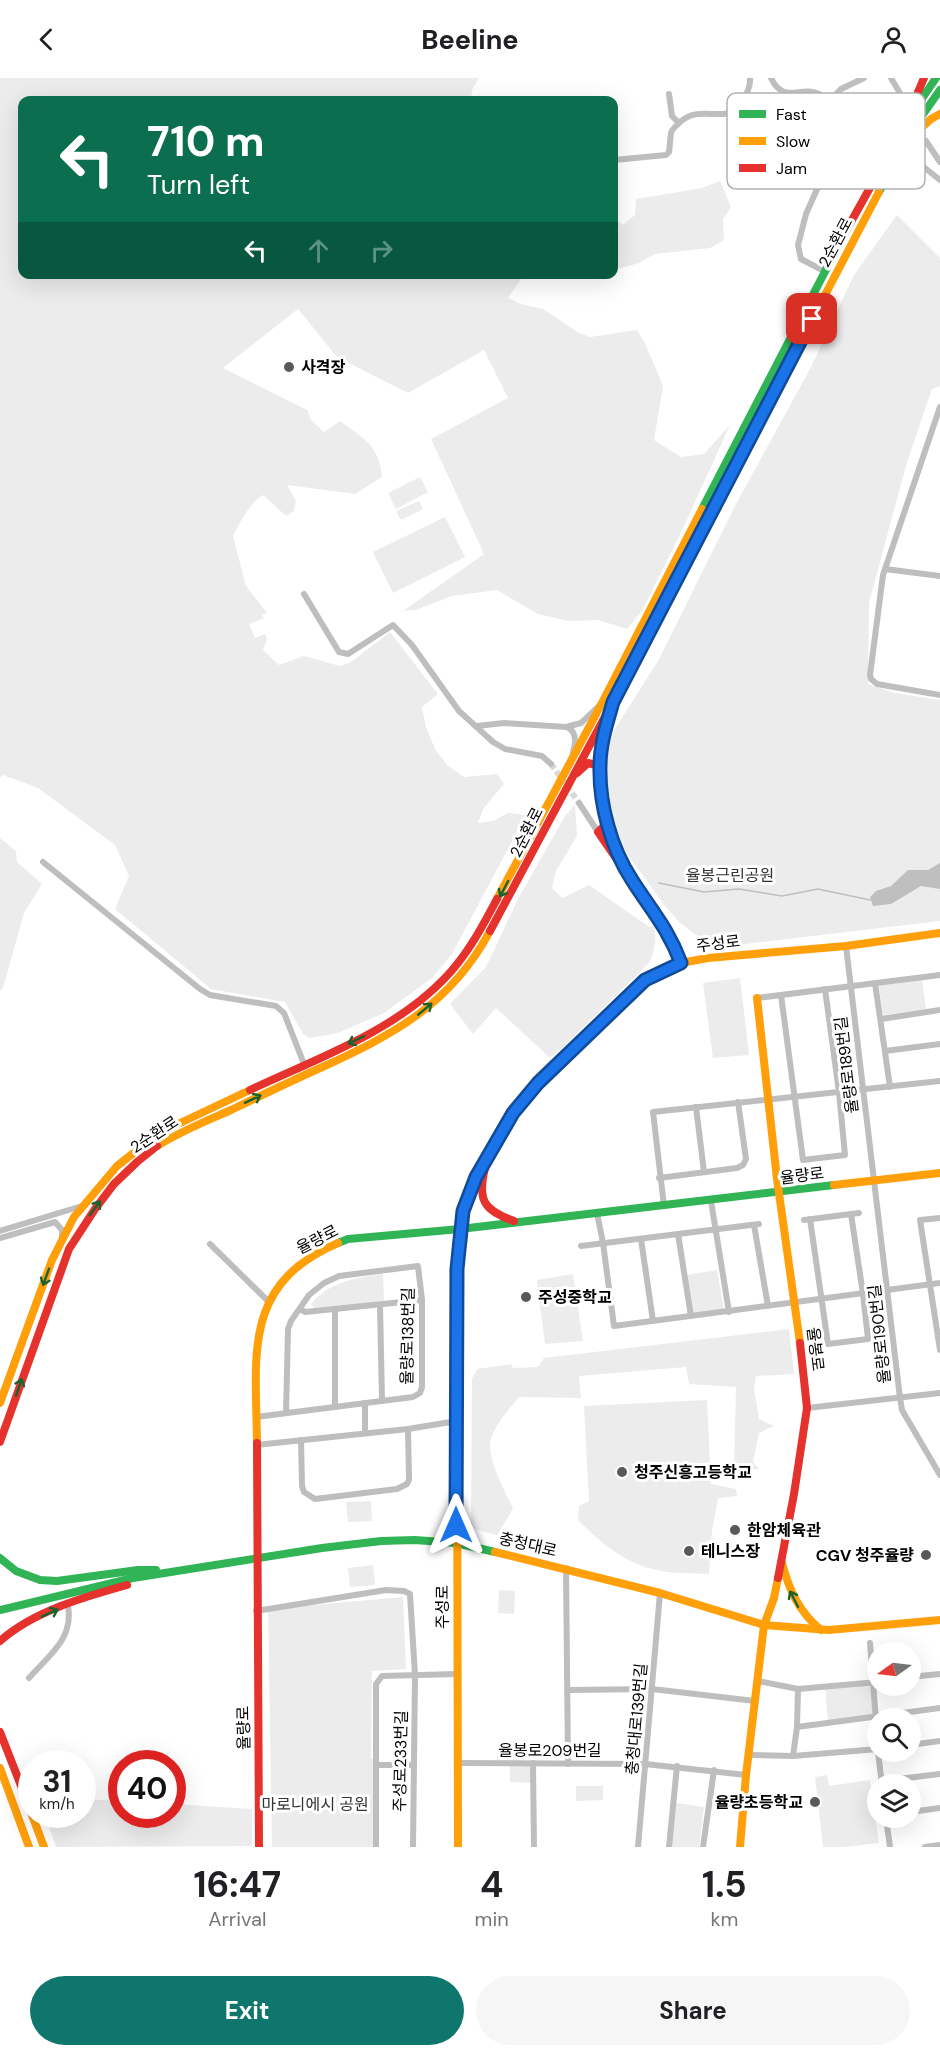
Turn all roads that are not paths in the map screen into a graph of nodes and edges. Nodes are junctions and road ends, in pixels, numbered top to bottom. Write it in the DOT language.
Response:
graph roads {
  1 [pos="750,78"];
  2 [pos="771,78"];
  3 [pos="864,78"];
  4 [pos="891,78"];
  5 [pos="924,78"];
  6 [pos="936,78"];
  7 [pos="855,80"];
  8 [pos="940,90"];
  9 [pos="748,93"];
  10 [pos="814,93"];
  11 [pos="837,93"];
  12 [pos="900,93"];
  13 [pos="918,93"];
  14 [pos="669,94"];
  15 [pos="925,94"];
  16 [pos="925,112"];
  17 [pos="727,113"];
  18 [pos="940,114"];
  19 [pos="679,123"];
  20 [pos="925,124"];
  21 [pos="926,141"];
  22 [pos="618,160"];
  23 [pos="940,162"];
  24 [pos="925,168"];
  25 [pos="940,180"];
  26 [pos="817,189"];
  27 [pos="869,189"];
  28 [pos="882,189"];
  29 [pos="824,271"];
  30 [pos="940,407"];
  31 [pos="885,569"];
  32 [pos="940,576"];
  33 [pos="304,594"];
  34 [pos="940,695"];
  35 [pos="613,702"];
  36 [pos="602,703"];
  37 [pos="477,726"];
  38 [pos="566,727"];
  39 [pos="570,762"];
  40 [pos="551,764"];
  41 [pos="600,766"];
  42 [pos="572,778"];
  43 [pos="579,803"];
  44 [pos="605,817"];
  45 [pos="598,832"];
  46 [pos="43,862"];
  47 [pos="631,879"];
  48 [pos="940,933"];
  49 [pos="846,946"];
  50 [pos="681,963"];
  51 [pos="940,975"];
  52 [pos="876,983"];
  53 [pos="850,986"];
  54 [pos="825,989"];
  55 [pos="781,995"];
  56 [pos="757,998"];
  57 [pos="940,1010"];
  58 [pos="881,1019"];
  59 [pos="940,1044"];
  60 [pos="885,1051"];
  61 [pos="304,1064"];
  62 [pos="940,1081"];
  63 [pos="890,1087"];
  64 [pos="863,1090"];
  65 [pos="839,1092"];
  66 [pos="795,1097"];
  67 [pos="768,1100"];
  68 [pos="738,1102"];
  69 [pos="696,1107"];
  70 [pos="487,1157"];
  71 [pos="704,1172"];
  72 [pos="940,1173"];
  73 [pos="659,1178"];
  74 [pos="874,1181"];
  75 [pos="779,1192"];
  76 [pos="711,1201"];
  77 [pos="85,1204"];
  78 [pos="664,1206"];
  79 [pos="597,1213"];
  80 [pos="859,1213"];
  81 [pos="851,1214"];
  82 [pos="940,1218"];
  83 [pos="517,1222"];
  84 [pos="460,1229"];
  85 [pos="715,1230"];
  86 [pos="0,1231"];
  87 [pos="678,1234"];
  88 [pos="0,1238"];
  89 [pos="641,1239"];
  90 [pos="62,1240"];
  91 [pos="210,1244"];
  92 [pos="603,1244"];
  93 [pos="580,1246"];
  94 [pos="940,1283"];
  95 [pos="930,1285"];
  96 [pos="888,1290"];
  97 [pos="863,1294"];
  98 [pos="822,1299"];
  99 [pos="422,1300"];
  100 [pos="269,1302"];
  101 [pos="795,1303"];
  102 [pos="380,1305"];
  103 [pos="768,1306"];
  104 [pos="300,1309"];
  105 [pos="335,1310"];
  106 [pos="729,1312"];
  107 [pos="691,1316"];
  108 [pos="653,1321"];
  109 [pos="940,1350"];
  110 [pos="940,1393"];
  111 [pos="900,1398"];
  112 [pos="382,1401"];
  113 [pos="0,1403"];
  114 [pos="365,1403"];
  115 [pos="335,1407"];
  116 [pos="807,1408"];
  117 [pos="286,1413"];
  118 [pos="256,1417"];
  119 [pos="457,1421"];
  120 [pos="408,1429"];
  121 [pos="365,1433"];
  122 [pos="301,1440"];
  123 [pos="0,1442"];
  124 [pos="256,1445"];
  125 [pos="940,1475"];
  126 [pos="456,1543"];
  127 [pos="0,1558"];
  128 [pos="256,1558"];
  129 [pos="781,1560"];
  130 [pos="566,1568"];
  131 [pos="181,1571"];
  132 [pos="660,1593"];
  133 [pos="68,1605"];
  134 [pos="0,1610"];
  135 [pos="256,1611"];
  136 [pos="940,1620"];
  137 [pos="764,1625"];
  138 [pos="822,1630"];
  139 [pos="0,1641"];
  140 [pos="457,1674"];
  141 [pos="940,1674"];
  142 [pos="415,1675"];
  143 [pos="921,1676"];
  144 [pos="29,1678"];
  145 [pos="758,1681"];
  146 [pos="867,1683"];
  147 [pos="652,1689"];
  148 [pos="798,1689"];
  149 [pos="568,1690"];
  150 [pos="755,1701"];
  151 [pos="940,1708"];
  152 [pos="921,1711"];
  153 [pos="867,1717"];
  154 [pos="797,1727"];
  155 [pos="0,1732"];
  156 [pos="940,1741"];
  157 [pos="921,1744"];
  158 [pos="867,1750"];
  159 [pos="749,1755"];
  160 [pos="793,1756"];
  161 [pos="458,1763"];
  162 [pos="533,1763"];
  163 [pos="568,1764"];
  164 [pos="645,1764"];
  165 [pos="377,1765"];
  166 [pos="413,1765"];
  167 [pos="677,1766"];
  168 [pos="0,1768"];
  169 [pos="714,1770"];
  170 [pos="940,1774"];
  171 [pos="746,1775"];
  172 [pos="921,1777"];
  173 [pos="18,1779"];
  174 [pos="940,1808"];
  175 [pos="921,1810"];
  176 [pos="37,1828"];
  177 [pos="887,1828"];
  178 [pos="940,1845"];
  179 [pos="29,1847"];
  180 [pos="44,1847"];
  181 [pos="259,1847"];
  182 [pos="376,1847"];
  183 [pos="413,1847"];
  184 [pos="458,1847"];
  185 [pos="534,1847"];
  186 [pos="638,1847"];
  187 [pos="669,1847"];
  188 [pos="703,1847"];
  189 [pos="740,1847"];
  190 [pos="890,1847"];
  191 [pos="925,1847"];
  1 -- 9 [label="street"];
  2 -- 10 [label="street"];
  3 -- 7 [label="street"];
  4 -- 12 [label="street"];
  5 -- 13 [label="main road"];
  6 -- 15 [label="main road, 2순환로"];
  7 -- 11 [label="street"];
  8 -- 16 [label="main road, 2순환로"];
  14 -- 19 [label="street"];
  17 -- 19 [label="street"];
  18 -- 20 [label="main road"];
  19 -- 22 [label="street"];
  21 -- 23 [label="street"];
  24 -- 25 [label="street"];
  26 -- 29 [label="street"];
  27 -- 29 [label="main road, 2순환로"];
  28 -- 35 [label="main road, 2순환로"];
  29 -- 36 [label="main road, 2순환로"];
  30 -- 31 [label="street"];
  31 -- 32 [label="street"];
  31 -- 34 [label="street"];
  33 -- 37 [label="street"];
  35 -- 41 [label="main road"];
  35 -- 42 [label="main road, 2순환로"];
  36 -- 38 [label="street"];
  36 -- 39 [label="main road, 2순환로"];
  37 -- 38 [label="street"];
  37 -- 40 [label="street"];
  38 -- 39 [label="street"];
  39 -- 61 [label="main road, 2순환로, one-way"];
  41 -- 42 [label="main road"];
  41 -- 44 [label="main road"];
  123 -- 42 [label="main road, 2순환로, one-way"];
  43 -- 45 [label="street"];
  44 -- 45 [label="main road"];
  44 -- 47 [label="main road"];
  45 -- 47 [label="main road"];
  46 -- 61 [label="street"];
  47 -- 50 [label="main road"];
  48 -- 49 [label="main road, 주성로"];
  49 -- 50 [label="main road, 주성로"];
  49 -- 53 [label="street, 율량로189번길"];
  50 -- 70 [label="main road, 주성로"];
  51 -- 52 [label="street"];
  52 -- 53 [label="street"];
  52 -- 58 [label="street"];
  53 -- 54 [label="street"];
  53 -- 64 [label="street, 율량로189번길"];
  54 -- 55 [label="street"];
  54 -- 65 [label="street"];
  55 -- 56 [label="street"];
  55 -- 66 [label="street"];
  56 -- 67 [label="main road, 율봉로"];
  57 -- 58 [label="street"];
  58 -- 60 [label="street"];
  59 -- 60 [label="street"];
  60 -- 63 [label="street"];
  61 -- 77 [label="main road, 2순환로"];
  62 -- 63 [label="street"];
  63 -- 64 [label="street"];
  64 -- 65 [label="street"];
  64 -- 74 [label="street, 율량로189번길"];
  65 -- 66 [label="street"];
  65 -- 66 [label="street"];
  66 -- 67 [label="street"];
  67 -- 68 [label="street"];
  67 -- 75 [label="main road, 율봉로"];
  68 -- 69 [label="street"];
  68 -- 71 [label="street"];
  69 -- 71 [label="street"];
  69 -- 73 [label="street"];
  70 -- 83 [label="main road"];
  70 -- 84 [label="main road, 주성로"];
  71 -- 73 [label="street"];
  72 -- 74 [label="main road, 율량로"];
  73 -- 78 [label="street"];
  74 -- 75 [label="main road, 율량로"];
  74 -- 96 [label="street, 율량로190번길"];
  75 -- 76 [label="main road, 율량로"];
  75 -- 101 [label="main road, 율봉로"];
  76 -- 78 [label="main road, 율량로"];
  76 -- 85 [label="street"];
  77 -- 86 [label="street"];
  77 -- 90 [label="main road, 2순환로"];
  78 -- 79 [label="main road, 율량로"];
  79 -- 83 [label="main road, 율량로"];
  79 -- 92 [label="street"];
  80 -- 81 [label="street"];
  81 -- 97 [label="street"];
  81 -- 98 [label="street"];
  82 -- 95 [label="street"];
  83 -- 84 [label="main road, 율량로"];
  84 -- 100 [label="main road, 율량로"];
  84 -- 119 [label="main road, 주성로"];
  85 -- 87 [label="street"];
  85 -- 103 [label="street"];
  85 -- 106 [label="street"];
  87 -- 89 [label="street"];
  87 -- 107 [label="street"];
  88 -- 90 [label="street"];
  89 -- 92 [label="street"];
  89 -- 108 [label="street"];
  90 -- 113 [label="main road, 2순환로, one-way"];
  91 -- 100 [label="street"];
  92 -- 93 [label="street"];
  92 -- 108 [label="street"];
  94 -- 95 [label="street"];
  95 -- 96 [label="street"];
  95 -- 109 [label="street"];
  96 -- 97 [label="street"];
  96 -- 111 [label="street, 율량로190번길"];
  97 -- 98 [label="street"];
  97 -- 98 [label="street"];
  98 -- 101 [label="street"];
  99 -- 102 [label="street"];
  99 -- 104 [label="street, 율량로138번길"];
  99 -- 112 [label="street, 율량로138번길"];
  100 -- 118 [label="main road, 율량로"];
  101 -- 103 [label="street"];
  101 -- 116 [label="main road, 율봉로"];
  102 -- 105 [label="street"];
  102 -- 112 [label="street, 율량로138번길"];
  103 -- 106 [label="street"];
  104 -- 105 [label="street"];
  104 -- 117 [label="street, 율량로138번길"];
  105 -- 115 [label="street"];
  106 -- 107 [label="street"];
  107 -- 108 [label="street"];
  110 -- 111 [label="street"];
  111 -- 116 [label="street"];
  111 -- 125 [label="street, 율량로190번길"];
  112 -- 114 [label="street, 율량로138번길"];
  114 -- 115 [label="street, 율량로138번길"];
  114 -- 121 [label="street"];
  115 -- 117 [label="street, 율량로138번길"];
  116 -- 129 [label="main road, 율봉로"];
  117 -- 118 [label="street, 율량로138번길"];
  118 -- 124 [label="main road, 율량로"];
  119 -- 120 [label="street"];
  119 -- 126 [label="main road, 주성로"];
  120 -- 121 [label="street"];
  120 -- 122 [label="street"];
  121 -- 122 [label="street"];
  122 -- 124 [label="street"];
  124 -- 128 [label="main road, 율량로"];
  126 -- 128 [label="main road, 충청대로"];
  126 -- 130 [label="main road, 충청대로"];
  126 -- 140 [label="main road, 주성로"];
  127 -- 131 [label="main road"];
  128 -- 131 [label="main road, 충청대로"];
  128 -- 135 [label="main road, 율량로"];
  129 -- 137 [label="main road, 율봉로"];
  138 -- 129 [label="main road, one-way"];
  130 -- 132 [label="main road, 충청대로"];
  130 -- 149 [label="street"];
  131 -- 133 [label="main road"];
  131 -- 134 [label="main road, 충청대로"];
  132 -- 137 [label="main road, 충청대로"];
  132 -- 147 [label="street, 충청대로139번길"];
  139 -- 133 [label="main road, one-way"];
  133 -- 144 [label="street"];
  135 -- 142 [label="street, 주성로233번길"];
  135 -- 181 [label="main road, 율량로"];
  136 -- 138 [label="main road, 충청대로"];
  137 -- 138 [label="main road, 충청대로"];
  137 -- 145 [label="main road, 율봉로"];
  140 -- 142 [label="street"];
  140 -- 161 [label="main road, 주성로"];
  141 -- 143 [label="street"];
  142 -- 165 [label="street, 주성로233번길"];
  142 -- 166 [label="street, 주성로233번길"];
  145 -- 148 [label="street"];
  145 -- 150 [label="main road, 율봉로"];
  146 -- 148 [label="street"];
  147 -- 149 [label="street"];
  147 -- 150 [label="street"];
  147 -- 164 [label="street, 충청대로139번길"];
  148 -- 154 [label="street"];
  149 -- 163 [label="street"];
  150 -- 159 [label="main road, 율봉로"];
  151 -- 152 [label="street"];
  153 -- 154 [label="street"];
  154 -- 160 [label="street"];
  155 -- 173 [label="main road"];
  156 -- 157 [label="street"];
  158 -- 160 [label="street"];
  159 -- 160 [label="street"];
  159 -- 171 [label="main road, 율봉로"];
  161 -- 162 [label="street, 율봉로209번길"];
  161 -- 184 [label="main road, 주성로"];
  162 -- 163 [label="street, 율봉로209번길"];
  162 -- 185 [label="street"];
  163 -- 164 [label="street, 율봉로209번길"];
  164 -- 167 [label="street, 율봉로209번길"];
  164 -- 186 [label="street, 충청대로139번길"];
  165 -- 166 [label="street"];
  165 -- 182 [label="street, 주성로233번길"];
  166 -- 183 [label="street, 주성로233번길"];
  167 -- 169 [label="street, 율봉로209번길"];
  167 -- 187 [label="street"];
  168 -- 179 [label="main road"];
  169 -- 171 [label="street, 율봉로209번길"];
  169 -- 188 [label="street"];
  170 -- 172 [label="street"];
  171 -- 189 [label="main road, 율봉로"];
  174 -- 175 [label="street"];
  176 -- 180 [label="main road"];
  177 -- 190 [label="street"];
  178 -- 191 [label="street"];
}
